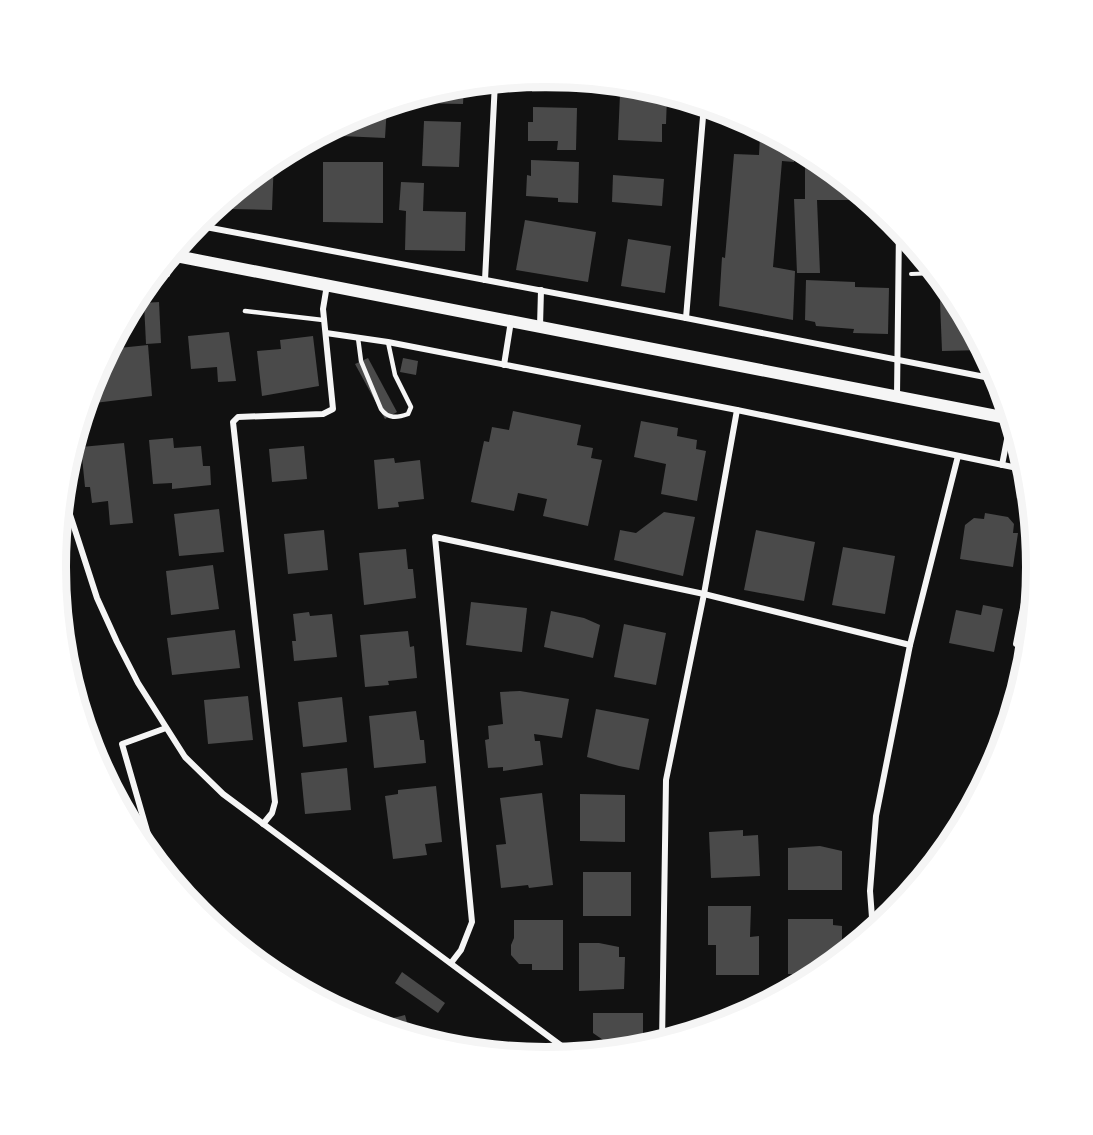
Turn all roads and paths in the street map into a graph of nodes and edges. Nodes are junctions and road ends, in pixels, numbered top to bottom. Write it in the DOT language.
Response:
graph roads {
  1 [pos="495,90"];
  2 [pos="703,114"];
  3 [pos="208,227"];
  4 [pos="899,242"];
  5 [pos="180,257"];
  6 [pos="927,273"];
  7 [pos="899,274"];
  8 [pos="485,280"];
  9 [pos="327,285"];
  10 [pos="541,290"];
  11 [pos="245,311"];
  12 [pos="686,318"];
  13 [pos="323,320"];
  14 [pos="511,321"];
  15 [pos="540,327"];
  16 [pos="326,333"];
  17 [pos="358,338"];
  18 [pos="388,342"];
  19 [pos="899,360"];
  20 [pos="504,365"];
  21 [pos="987,377"];
  22 [pos="897,397"];
  23 [pos="737,410"];
  24 [pos="1002,417"];
  25 [pos="1008,434"];
  26 [pos="958,456"];
  27 [pos="1002,465"];
  28 [pos="1017,468"];
  29 [pos="69,512"];
  30 [pos="1026,591"];
  31 [pos="704,594"];
  32 [pos="910,645"];
  33 [pos="1021,645"];
  34 [pos="166,728"];
  35 [pos="263,824"];
  36 [pos="149,836"];
  37 [pos="872,920"];
  38 [pos="451,963"];
  39 [pos="663,1034"];
  40 [pos="564,1047"];
  1 -- 8 [label="street"];
  2 -- 12 [label="street"];
  3 -- 8 [label="street"];
  4 -- 7 [label="street"];
  5 -- 9 [label="main road"];
  6 -- 7 [label="path"];
  7 -- 19 [label="street"];
  8 -- 10 [label="street"];
  9 -- 13 [label="street"];
  9 -- 14 [label="main road"];
  10 -- 12 [label="street"];
  10 -- 15 [label="street"];
  11 -- 13 [label="lane"];
  12 -- 19 [label="street"];
  13 -- 16 [label="street"];
  14 -- 15 [label="main road"];
  14 -- 20 [label="street"];
  15 -- 22 [label="main road"];
  16 -- 17 [label="street"];
  16 -- 35 [label="street"];
  17 -- 18 [label="street"];
  17 -- 18 [label="lane"];
  18 -- 20 [label="street"];
  19 -- 21 [label="street"];
  19 -- 22 [label="street"];
  20 -- 23 [label="street"];
  22 -- 24 [label="main road"];
  23 -- 26 [label="street"];
  23 -- 31 [label="street"];
  25 -- 27 [label="street"];
  26 -- 27 [label="street"];
  26 -- 32 [label="street"];
  27 -- 28 [label="street"];
  29 -- 34 [label="street"];
  30 -- 33 [label="street"];
  31 -- 32 [label="street"];
  31 -- 38 [label="street"];
  31 -- 39 [label="street"];
  32 -- 37 [label="street"];
  34 -- 35 [label="street"];
  34 -- 36 [label="street"];
  35 -- 38 [label="street"];
  38 -- 40 [label="street"];
}
